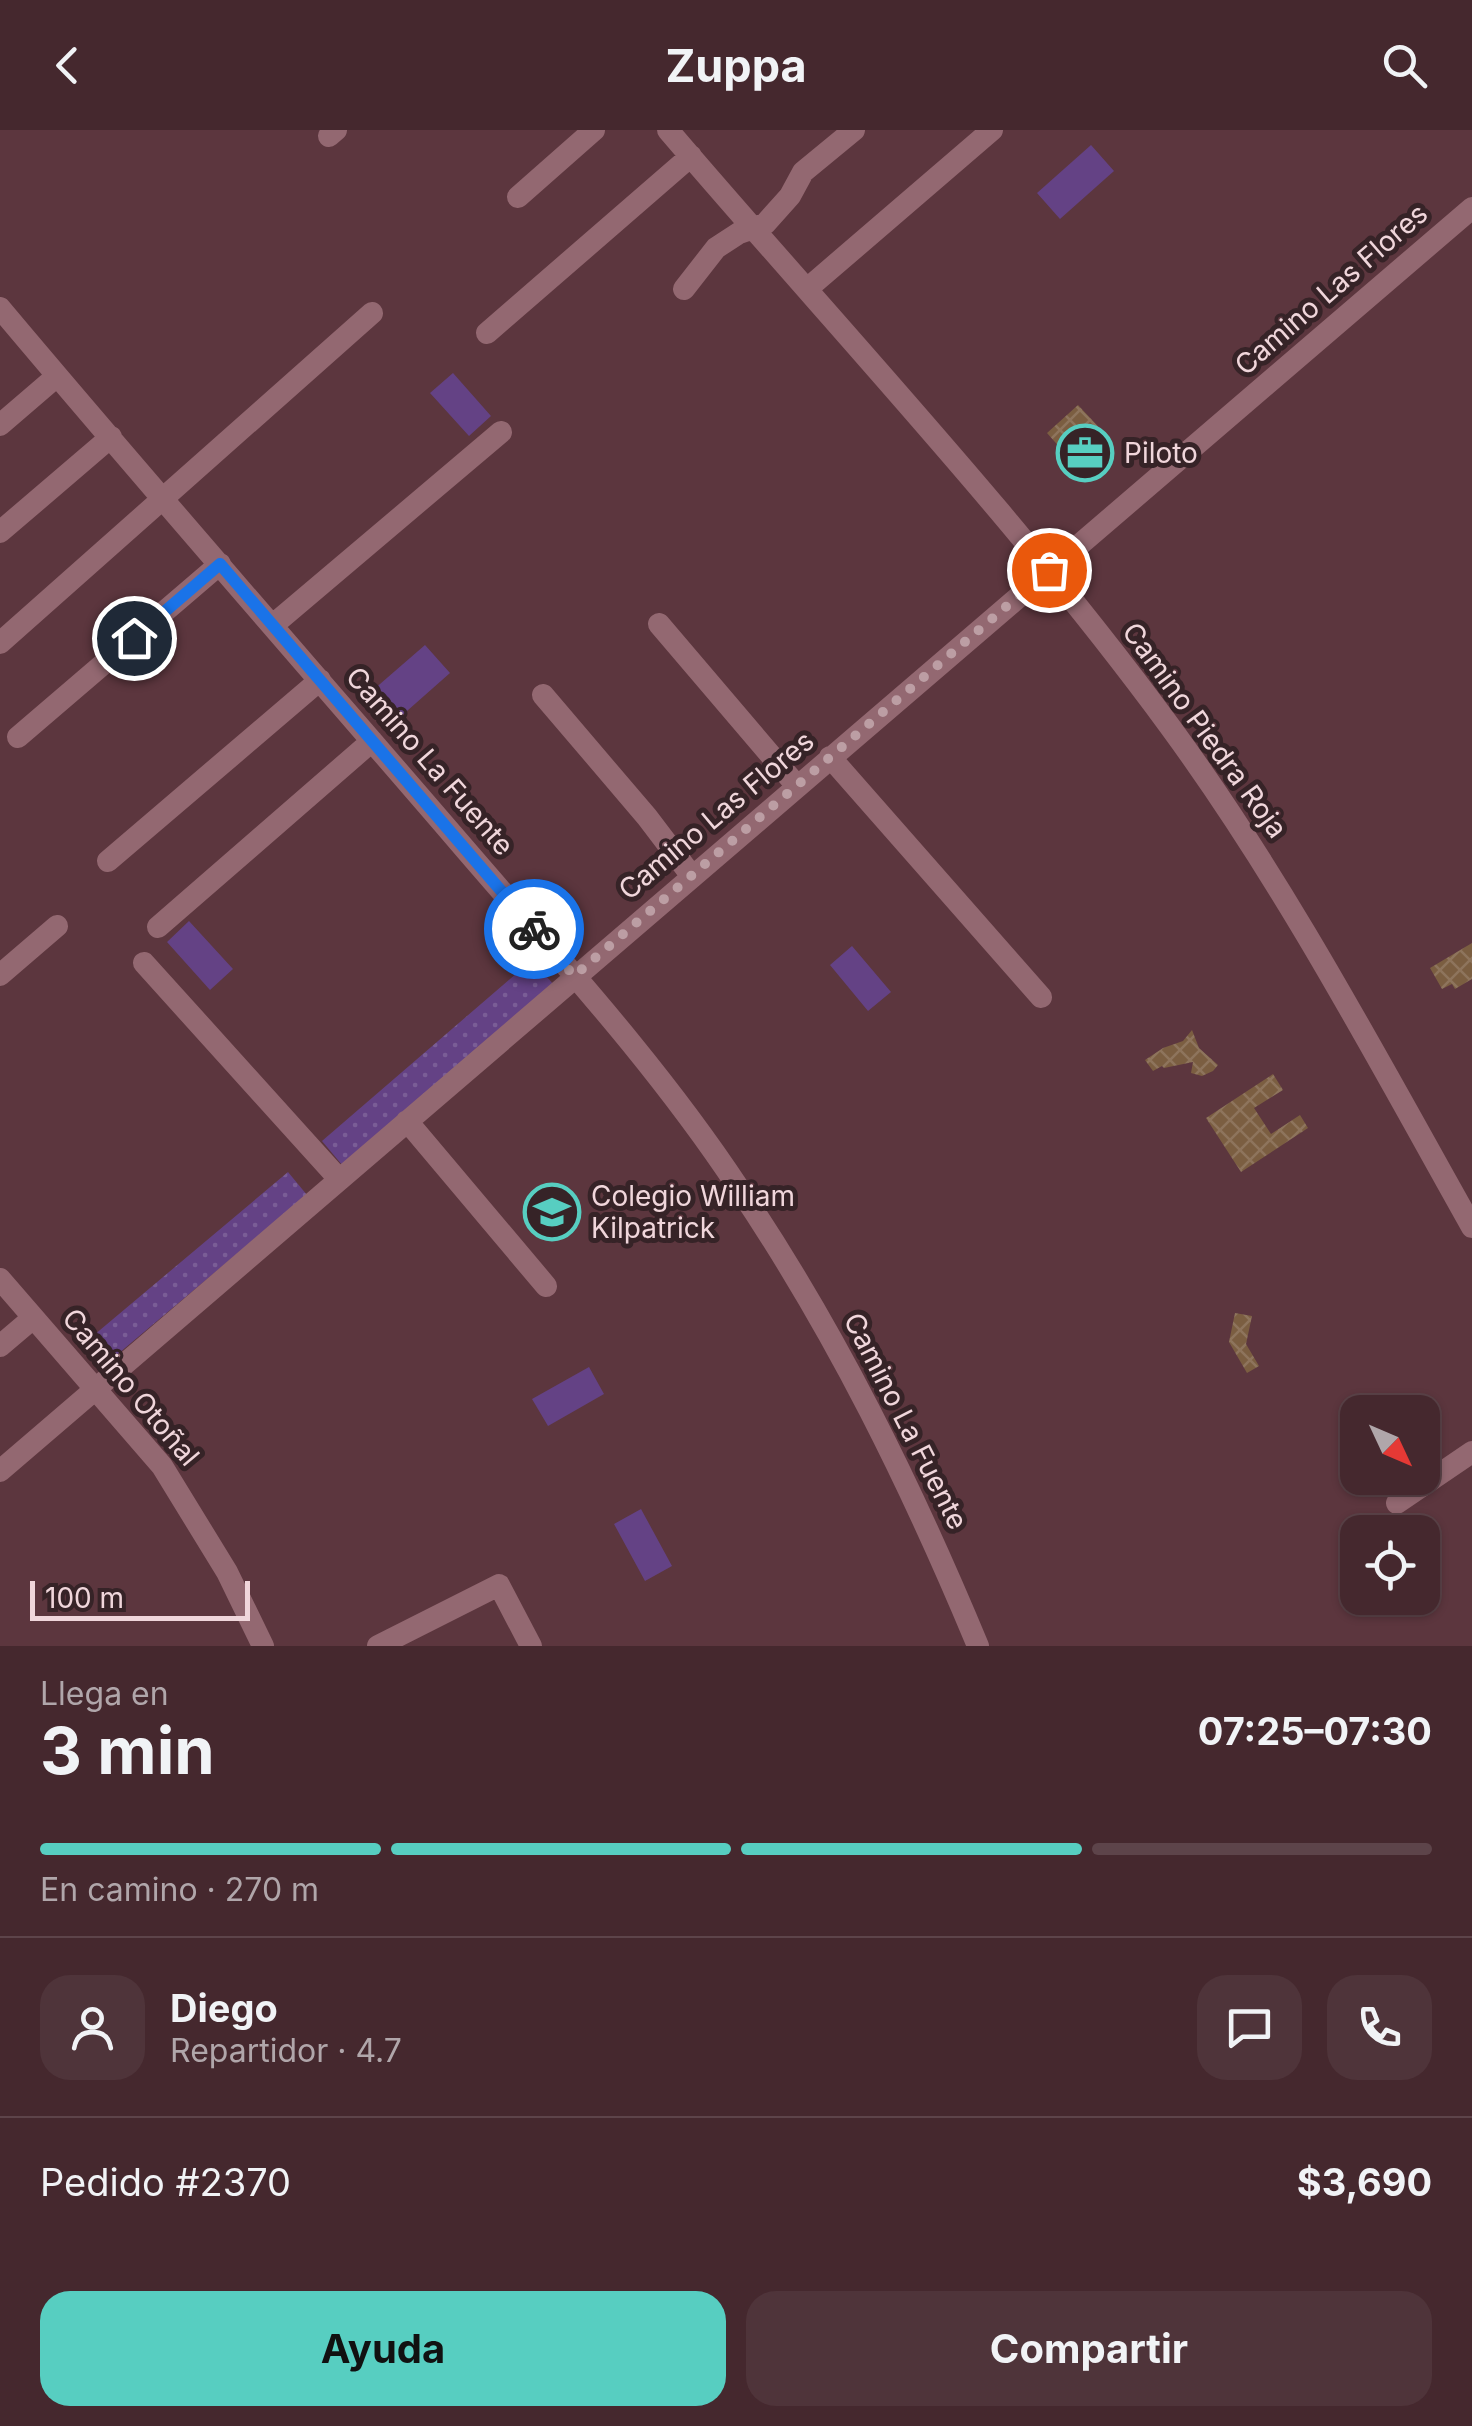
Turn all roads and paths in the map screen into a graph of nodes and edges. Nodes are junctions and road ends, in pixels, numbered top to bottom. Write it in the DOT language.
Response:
graph roads {
  1 [pos="594,130"];
  2 [pos="668,130"];
  3 [pos="854,130"];
  4 [pos="992,130"];
  5 [pos="691,156"];
  6 [pos="518,197"];
  7 [pos="1472,208"];
  8 [pos="752,227"];
  9 [pos="684,288"];
  10 [pos="806,289"];
  11 [pos="0,310"];
  12 [pos="372,313"];
  13 [pos="486,333"];
  14 [pos="57,376"];
  15 [pos="0,424"];
  16 [pos="501,432"];
  17 [pos="111,437"];
  18 [pos="166,499"];
  19 [pos="0,532"];
  20 [pos="220,564"];
  21 [pos="1049,570"];
  22 [pos="659,624"];
  23 [pos="274,626"];
  24 [pos="0,643"];
  25 [pos="320,680"];
  26 [pos="543,695"];
  27 [pos="18,737"];
  28 [pos="372,741"];
  29 [pos="830,757"];
  30 [pos="798,786"];
  31 [pos="108,860"];
  32 [pos="691,875"];
  33 [pos="57,926"];
  34 [pos="158,928"];
  35 [pos="144,963"];
  36 [pos="0,975"];
  37 [pos="574,976"];
  38 [pos="1041,997"];
  39 [pos="407,1121"];
  40 [pos="339,1179"];
  41 [pos="1472,1228"];
  42 [pos="0,1278"];
  43 [pos="546,1286"];
  44 [pos="32,1318"];
  45 [pos="0,1346"];
  46 [pos="95,1388"];
  47 [pos="1472,1452"];
  48 [pos="0,1470"];
  49 [pos="1398,1503"];
  50 [pos="263,1646"];
  51 [pos="378,1646"];
  52 [pos="531,1646"];
  53 [pos="978,1646"];
  1 -- 6 [label="street"];
  2 -- 5 [label="street, Camino Piedra Roja"];
  3 -- 8 [label="street"];
  4 -- 10 [label="street"];
  5 -- 8 [label="street, Camino Piedra Roja"];
  5 -- 13 [label="street"];
  7 -- 21 [label="street, Camino Las Flores"];
  8 -- 9 [label="street"];
  8 -- 10 [label="street, Camino Piedra Roja"];
  10 -- 21 [label="street, Camino Piedra Roja"];
  11 -- 14 [label="street, Camino La Fuente"];
  12 -- 18 [label="street"];
  14 -- 15 [label="street"];
  14 -- 17 [label="street, Camino La Fuente"];
  16 -- 23 [label="street"];
  17 -- 18 [label="street, Camino La Fuente"];
  17 -- 19 [label="street"];
  18 -- 20 [label="street, Camino La Fuente"];
  18 -- 24 [label="street"];
  20 -- 23 [label="street, Camino La Fuente"];
  20 -- 27 [label="street"];
  21 -- 29 [label="street, Camino Las Flores"];
  21 -- 41 [label="street, Camino Piedra Roja"];
  22 -- 30 [label="street"];
  23 -- 25 [label="street, Camino La Fuente"];
  25 -- 28 [label="street, Camino La Fuente"];
  25 -- 31 [label="street"];
  26 -- 32 [label="street"];
  28 -- 34 [label="street"];
  28 -- 37 [label="street, Camino La Fuente"];
  29 -- 30 [label="street, Camino Las Flores"];
  29 -- 38 [label="street"];
  30 -- 32 [label="street, Camino Las Flores"];
  32 -- 37 [label="street, Camino Las Flores"];
  33 -- 36 [label="street"];
  35 -- 40 [label="street"];
  37 -- 39 [label="street, Camino Las Flores"];
  37 -- 53 [label="street, Camino La Fuente"];
  39 -- 40 [label="street, Camino Las Flores"];
  39 -- 43 [label="street"];
  40 -- 46 [label="street, Camino Las Flores"];
  42 -- 44 [label="street, Camino Otoñal"];
  44 -- 45 [label="street"];
  44 -- 46 [label="street, Camino Otoñal"];
  46 -- 48 [label="street, Camino Las Flores"];
  46 -- 50 [label="street, Camino Otoñal"];
  47 -- 49 [label="street"];
  51 -- 52 [label="street"];
}
